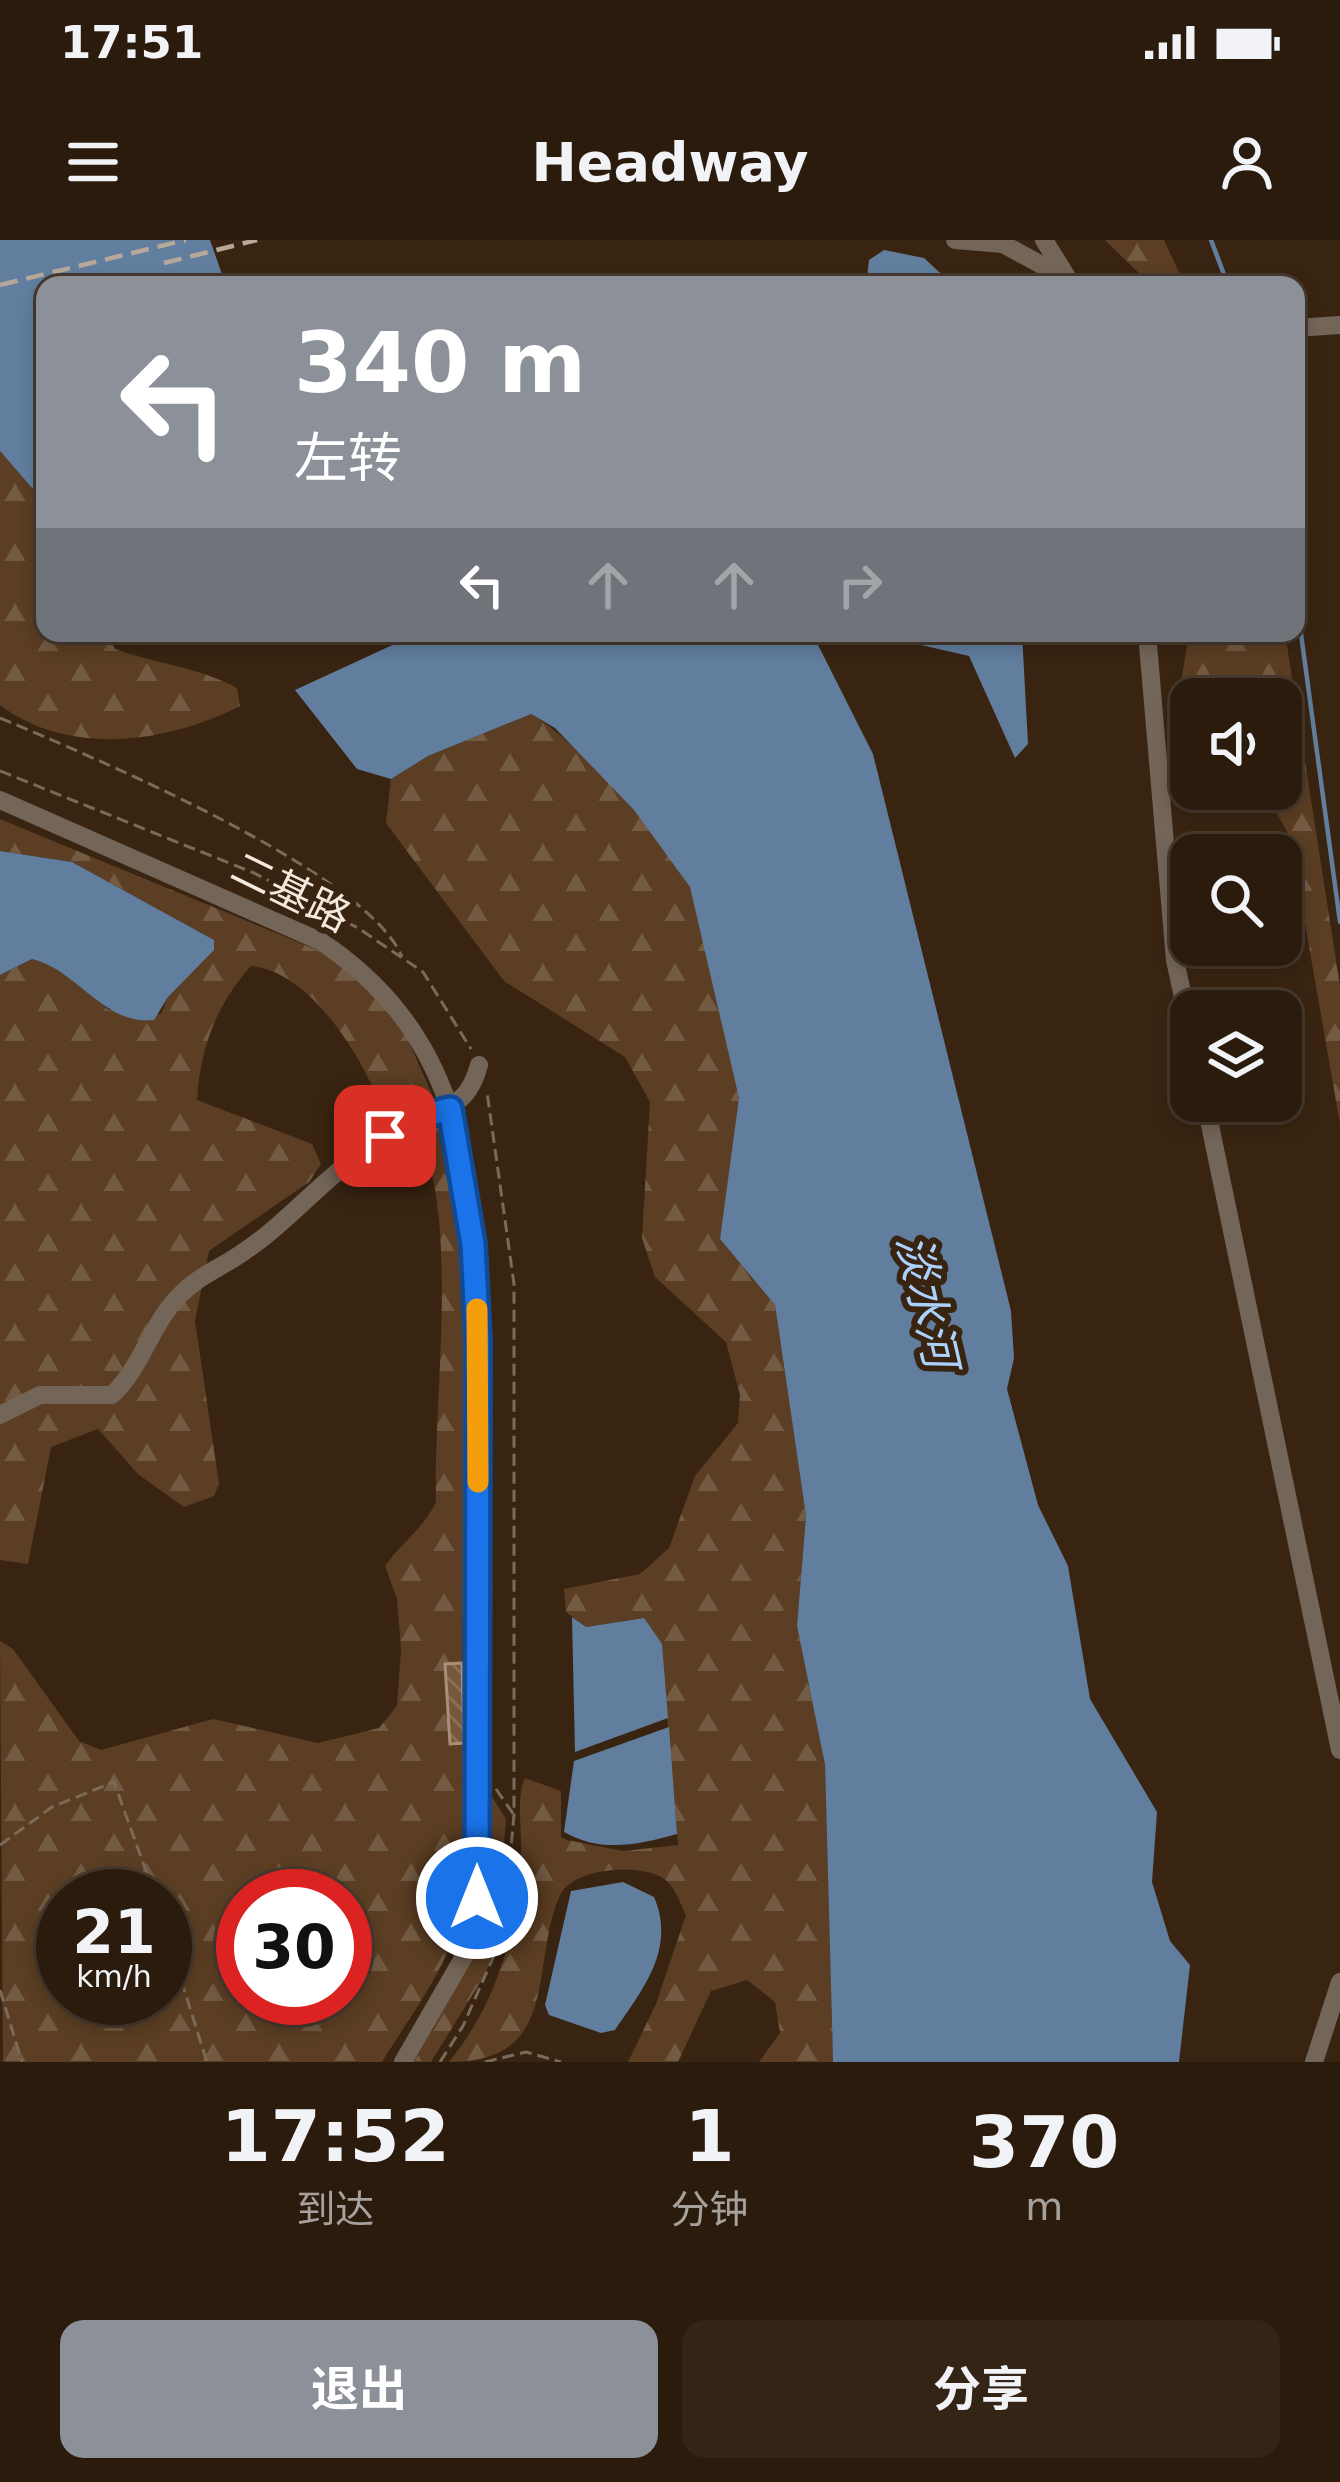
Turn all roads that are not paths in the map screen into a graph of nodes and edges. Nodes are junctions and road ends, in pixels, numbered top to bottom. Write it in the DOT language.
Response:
graph roads {
  1 [pos="955,240"];
  2 [pos="1044,240"];
  3 [pos="1058,276"];
  4 [pos="1066,276"];
  5 [pos="1340,325"];
  6 [pos="1305,327"];
  7 [pos="1148,642"];
  8 [pos="0,800"];
  9 [pos="1181,990"];
  10 [pos="479,1065"];
  11 [pos="450,1109"];
  12 [pos="1209,1122"];
  13 [pos="0,1414"];
  14 [pos="1340,1750"];
  15 [pos="1340,1982"];
  16 [pos="403,2062"];
  17 [pos="1314,2062"];
  1 -- 3 [label="street"];
  2 -- 4 [label="street"];
  5 -- 6 [label="street"];
  7 -- 9 [label="street"];
  8 -- 11 [label="street, 二基路"];
  10 -- 11 [label="street"];
  11 -- 13 [label="street"];
  11 -- 16 [label="street, 二基路"];
  12 -- 14 [label="street"];
  15 -- 17 [label="street"];
}
